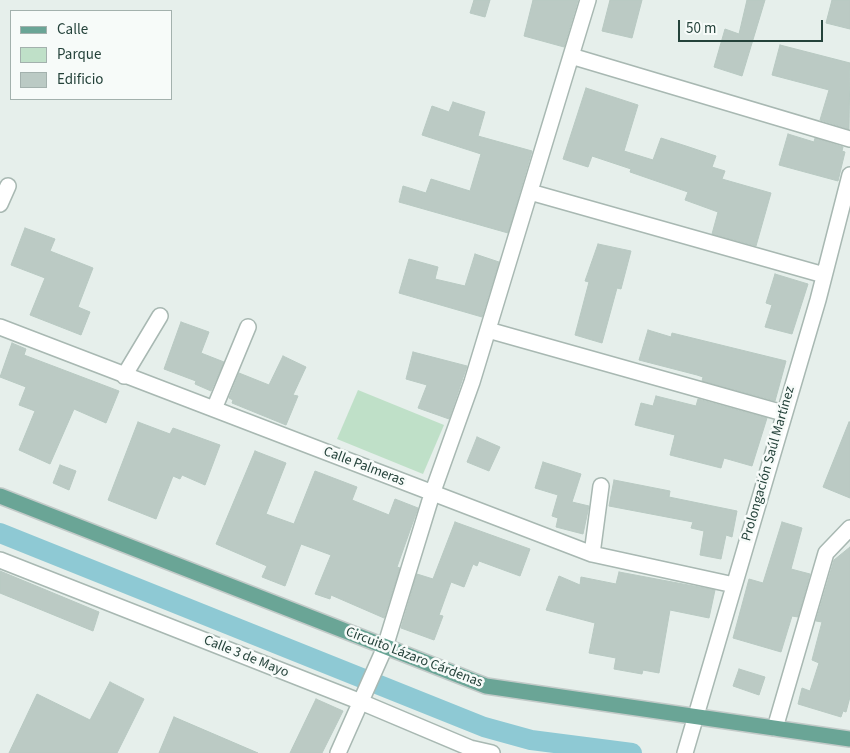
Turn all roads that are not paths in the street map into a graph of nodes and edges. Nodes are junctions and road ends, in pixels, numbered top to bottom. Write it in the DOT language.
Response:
graph roads {
  1 [pos="588,0"];
  2 [pos="571,56"];
  3 [pos="850,139"];
  4 [pos="850,175"];
  5 [pos="8,186"];
  6 [pos="530,192"];
  7 [pos="0,204"];
  8 [pos="824,275"];
  9 [pos="160,316"];
  10 [pos="248,326"];
  11 [pos="0,327"];
  12 [pos="488,330"];
  13 [pos="124,376"];
  14 [pos="214,409"];
  15 [pos="783,413"];
  16 [pos="601,486"];
  17 [pos="432,494"];
  18 [pos="0,496"];
  19 [pos="850,528"];
  20 [pos="592,554"];
  21 [pos="0,560"];
  22 [pos="734,585"];
  23 [pos="382,654"];
  24 [pos="363,698"];
  25 [pos="697,717"];
  26 [pos="774,728"];
  27 [pos="850,740"];
  28 [pos="686,749"];
  29 [pos="338,753"];
  30 [pos="492,753"];
  1 -- 2 [label="street"];
  2 -- 3 [label="street"];
  2 -- 6 [label="street"];
  4 -- 8 [label="street, Prolongación Saúl Martínez"];
  5 -- 7 [label="street"];
  6 -- 8 [label="street"];
  6 -- 12 [label="street"];
  8 -- 15 [label="street, Prolongación Saúl Martínez"];
  9 -- 13 [label="street"];
  10 -- 14 [label="street"];
  11 -- 13 [label="street, Calle Palmeras"];
  12 -- 15 [label="street"];
  12 -- 17 [label="street"];
  13 -- 14 [label="street, Calle Palmeras"];
  14 -- 17 [label="street, Calle Palmeras"];
  15 -- 22 [label="street, Prolongación Saúl Martínez"];
  16 -- 20 [label="street"];
  17 -- 20 [label="street, Calle Palmeras"];
  17 -- 23 [label="street"];
  18 -- 23 [label="main road, Circuito Lázaro Cárdenas"];
  19 -- 26 [label="street"];
  20 -- 22 [label="street, Calle Palmeras"];
  21 -- 24 [label="street, Calle 3 de Mayo"];
  22 -- 25 [label="street, Prolongación Saúl Martínez"];
  23 -- 24 [label="street"];
  23 -- 25 [label="main road, Circuito Lázaro Cárdenas"];
  24 -- 29 [label="street"];
  24 -- 30 [label="street, Calle 3 de Mayo"];
  25 -- 26 [label="main road, Circuito Lázaro Cárdenas"];
  25 -- 28 [label="street, Prolongación Saúl Martínez"];
  26 -- 27 [label="main road, Circuito Lázaro Cárdenas"];
}
